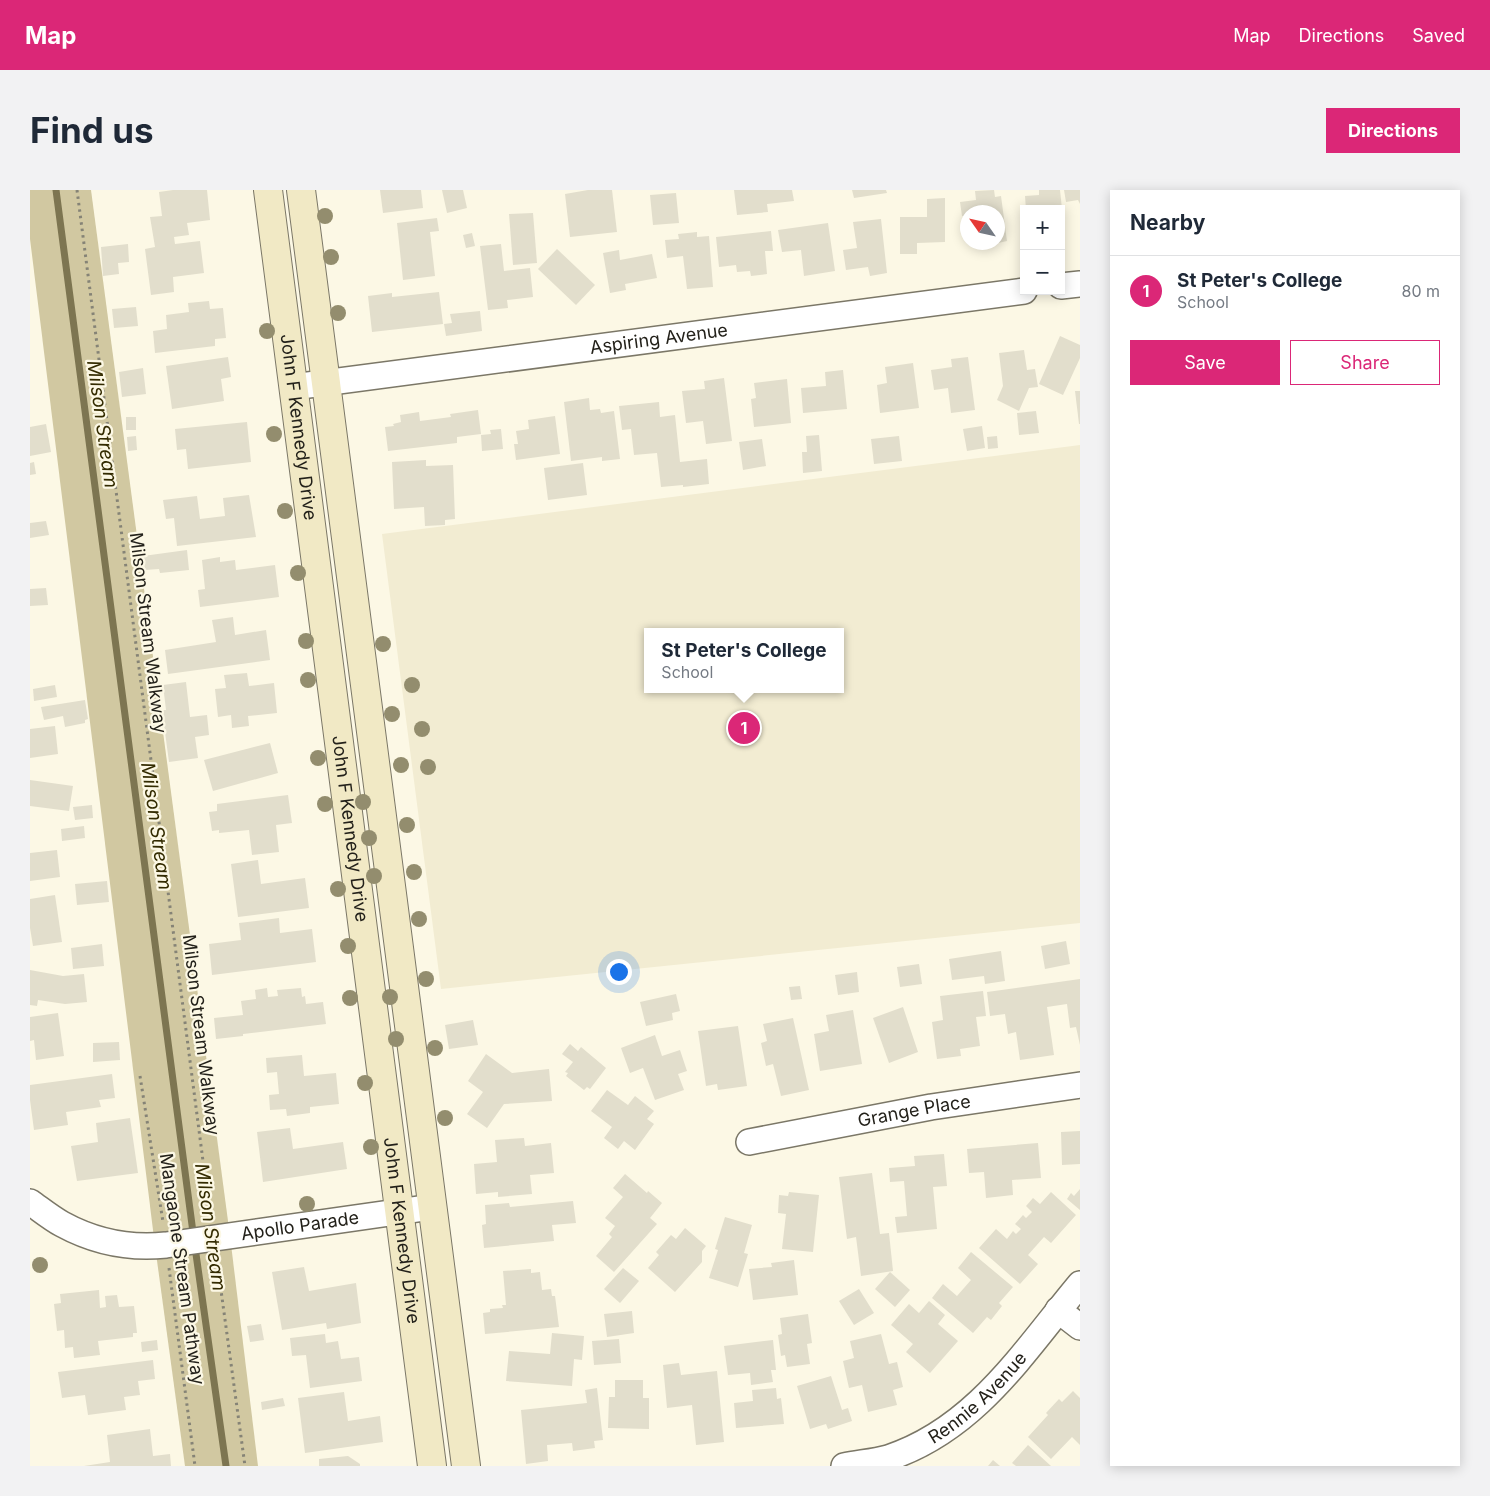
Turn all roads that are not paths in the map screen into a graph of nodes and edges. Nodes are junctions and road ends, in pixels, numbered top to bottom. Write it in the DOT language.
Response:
graph roads {
  1 [pos="268,190"];
  2 [pos="302,190"];
  3 [pos="1080,284"];
  4 [pos="1065,286"];
  5 [pos="1020,292"];
  6 [pos="325,384"];
  7 [pos="293,387"];
  8 [pos="1080,1086"];
  9 [pos="749,1142"];
  10 [pos="30,1202"];
  11 [pos="432,1207"];
  12 [pos="399,1211"];
  13 [pos="1080,1284"];
  14 [pos="1058,1310"];
  15 [pos="1080,1327"];
  16 [pos="432,1466"];
  17 [pos="466,1466"];
  18 [pos="844,1466"];
  1 -- 7 [label="main road, John F Kennedy Drive"];
  2 -- 6 [label="main road, John F Kennedy Drive"];
  3 -- 4 [label="street"];
  5 -- 6 [label="street, Aspiring Avenue"];
  6 -- 7 [label="street, Aspiring Avenue"];
  6 -- 11 [label="main road, John F Kennedy Drive"];
  7 -- 12 [label="main road, John F Kennedy Drive"];
  8 -- 9 [label="street, Grange Place"];
  10 -- 12 [label="street, Apollo Parade"];
  11 -- 12 [label="street, Apollo Parade"];
  11 -- 17 [label="main road, John F Kennedy Drive"];
  12 -- 16 [label="main road, John F Kennedy Drive"];
  13 -- 14 [label="street, Rennie Avenue"];
  14 -- 15 [label="street"];
  14 -- 18 [label="street, Rennie Avenue"];
}
